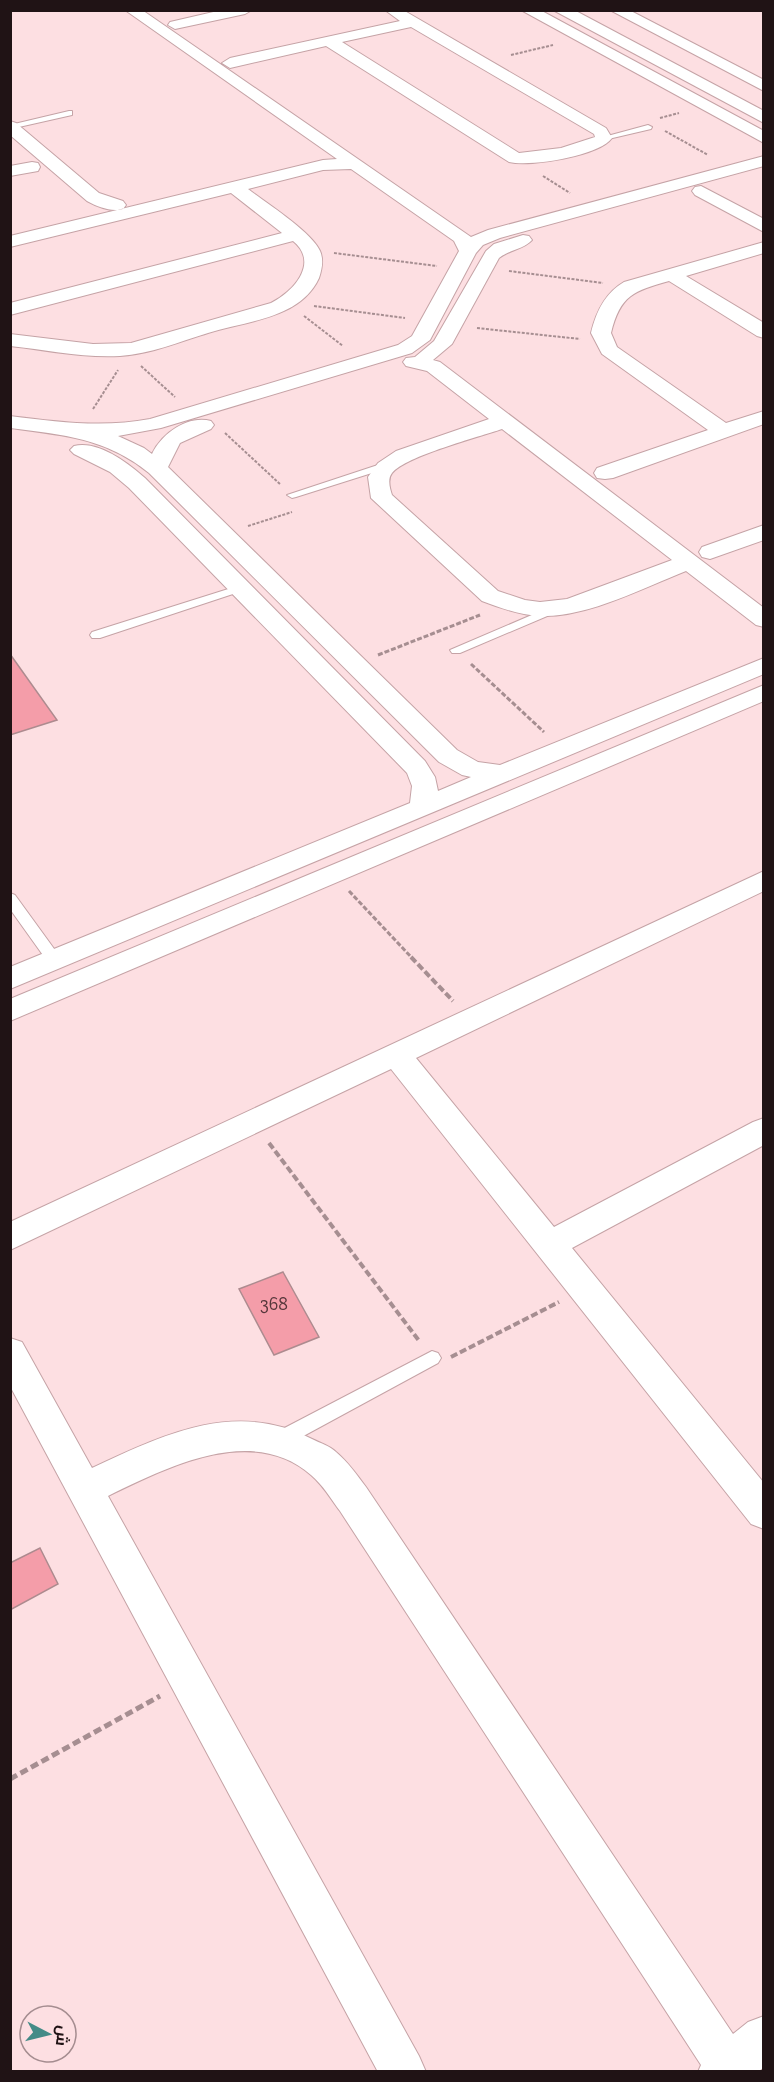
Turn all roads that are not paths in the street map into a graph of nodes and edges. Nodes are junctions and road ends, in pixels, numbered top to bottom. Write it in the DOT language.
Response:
graph roads {
  1 [pos="132,10"];
  2 [pos="153,10"];
  3 [pos="245,10"];
  4 [pos="393,10"];
  5 [pos="528,10"];
  6 [pos="561,10"];
  7 [pos="591,10"];
  8 [pos="617,10"];
  9 [pos="413,22"];
  10 [pos="175,26"];
  11 [pos="329,41"];
  12 [pos="195,46"];
  13 [pos="230,63"];
  14 [pos="764,86"];
  15 [pos="764,100"];
  16 [pos="69,113"];
  17 [pos="764,118"];
  18 [pos="11,126"];
  19 [pos="648,127"];
  20 [pos="604,138"];
  21 [pos="764,138"];
  22 [pos="328,146"];
  23 [pos="10,148"];
  24 [pos="764,161"];
  25 [pos="354,164"];
  26 [pos="32,166"];
  27 [pos="10,171"];
  28 [pos="764,173"];
  29 [pos="48,181"];
  30 [pos="235,187"];
  31 [pos="701,191"];
  32 [pos="117,205"];
  33 [pos="764,227"];
  34 [pos="10,231"];
  35 [pos="494,234"];
  36 [pos="296,235"];
  37 [pos="10,242"];
  38 [pos="764,247"];
  39 [pos="468,251"];
  40 [pos="671,274"];
  41 [pos="10,309"];
  42 [pos="764,332"];
  43 [pos="10,340"];
  44 [pos="442,344"];
  45 [pos="414,362"];
  46 [pos="764,417"];
  47 [pos="504,421"];
  48 [pos="10,422"];
  49 [pos="79,431"];
  50 [pos="723,432"];
  51 [pos="10,438"];
  52 [pos="390,464"];
  53 [pos="157,468"];
  54 [pos="605,473"];
  55 [pos="292,495"];
  56 [pos="662,516"];
  57 [pos="764,532"];
  58 [pos="691,538"];
  59 [pos="688,562"];
  60 [pos="241,588"];
  61 [pos="555,609"];
  62 [pos="760,614"];
  63 [pos="96,635"];
  64 [pos="456,650"];
  65 [pos="764,665"];
  66 [pos="764,692"];
  67 [pos="609,729"];
  68 [pos="631,748"];
  69 [pos="502,774"];
  70 [pos="421,808"];
  71 [pos="764,880"];
  72 [pos="10,898"];
  73 [pos="55,961"];
  74 [pos="10,979"];
  75 [pos="10,1011"];
  76 [pos="396,1054"];
  77 [pos="764,1130"];
  78 [pos="10,1237"];
  79 [pos="549,1245"];
  80 [pos="10,1352"];
  81 [pos="432,1358"];
  82 [pos="279,1440"];
  83 [pos="85,1489"];
  84 [pos="764,1512"];
  85 [pos="764,2038"];
  86 [pos="725,2069"];
  87 [pos="403,2072"];
  1 -- 12 [label="street"];
  2 -- 10 [label="street"];
  3 -- 10 [label="street"];
  4 -- 9 [label="street"];
  5 -- 21 [label="street"];
  6 -- 17 [label="street"];
  7 -- 15 [label="street"];
  8 -- 14 [label="street"];
  9 -- 11 [label="street"];
  9 -- 20 [label="street"];
  10 -- 12 [label="street"];
  11 -- 13 [label="street"];
  11 -- 20 [label="street"];
  12 -- 13 [label="street"];
  12 -- 22 [label="street"];
  13 -- 35 [label="street"];
  16 -- 18 [label="lane"];
  18 -- 32 [label="street"];
  19 -- 20 [label="lane"];
  22 -- 25 [label="street"];
  22 -- 32 [label="street"];
  23 -- 26 [label="street"];
  24 -- 35 [label="street"];
  25 -- 30 [label="street"];
  25 -- 39 [label="street"];
  26 -- 27 [label="street"];
  26 -- 29 [label="street"];
  28 -- 31 [label="street"];
  30 -- 36 [label="street"];
  30 -- 37 [label="street"];
  31 -- 33 [label="street"];
  31 -- 44 [label="street"];
  32 -- 34 [label="street"];
  35 -- 39 [label="street"];
  36 -- 41 [label="street"];
  36 -- 43 [label="street"];
  38 -- 40 [label="street"];
  39 -- 49 [label="street"];
  40 -- 42 [label="street"];
  40 -- 50 [label="street"];
  44 -- 45 [label="street"];
  44 -- 54 [label="street"];
  45 -- 47 [label="street"];
  45 -- 53 [label="street"];
  46 -- 50 [label="street"];
  47 -- 52 [label="street"];
  47 -- 59 [label="street"];
  48 -- 49 [label="street"];
  49 -- 53 [label="street"];
  50 -- 54 [label="street"];
  51 -- 60 [label="street"];
  52 -- 55 [label="lane"];
  52 -- 61 [label="street"];
  53 -- 69 [label="street"];
  54 -- 56 [label="street"];
  57 -- 58 [label="street"];
  59 -- 61 [label="street"];
  59 -- 62 [label="street"];
  60 -- 63 [label="lane"];
  60 -- 70 [label="street"];
  61 -- 64 [label="lane"];
  65 -- 67 [label="street"];
  66 -- 68 [label="street"];
  67 -- 68 [label="street"];
  67 -- 69 [label="street"];
  68 -- 75 [label="street"];
  69 -- 70 [label="street"];
  70 -- 73 [label="street"];
  71 -- 76 [label="street"];
  72 -- 73 [label="lane"];
  73 -- 74 [label="street"];
  76 -- 78 [label="street"];
  76 -- 79 [label="street"];
  77 -- 79 [label="street"];
  79 -- 84 [label="street"];
  80 -- 83 [label="street"];
  81 -- 82 [label="lane"];
  82 -- 83 [label="street"];
  82 -- 86 [label="street"];
  83 -- 87 [label="street"];
  85 -- 86 [label="street"];
}
